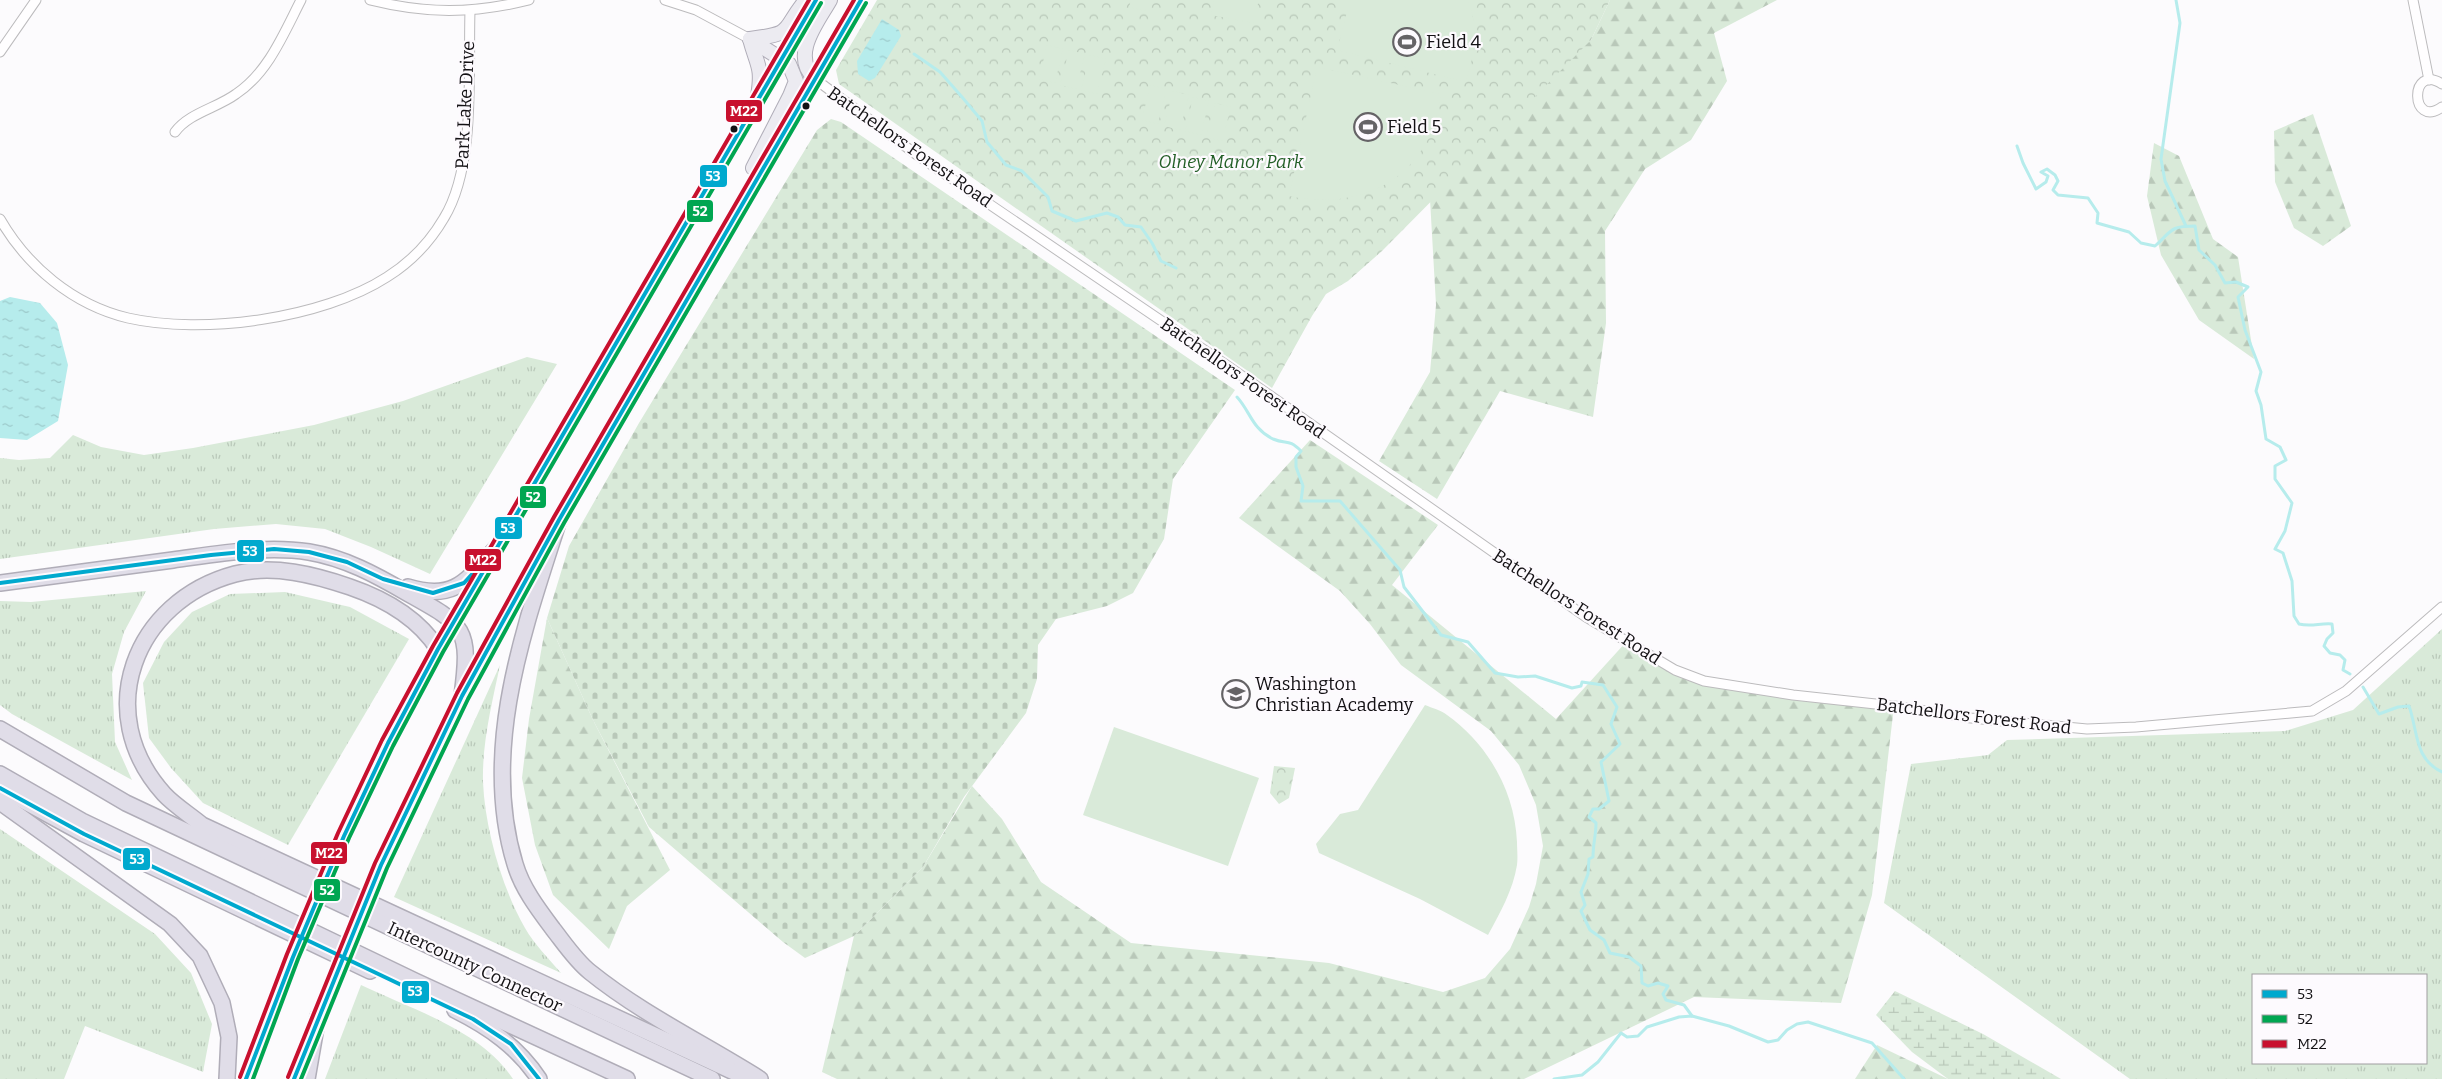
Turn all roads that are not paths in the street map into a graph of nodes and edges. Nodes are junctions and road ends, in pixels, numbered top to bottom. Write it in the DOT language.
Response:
graph roads {
  1 [pos="36,0"];
  2 [pos="301,0"];
  3 [pos="370,0"];
  4 [pos="529,0"];
  5 [pos="665,0"];
  6 [pos="806,0"];
  7 [pos="816,0"];
  8 [pos="830,0"];
  9 [pos="860,0"];
  10 [pos="2413,0"];
  11 [pos="470,11"];
  12 [pos="750,39"];
  13 [pos="0,52"];
  14 [pos="782,58"];
  15 [pos="815,79"];
  16 [pos="2429,80"];
  17 [pos="2442,84"];
  18 [pos="756,104"];
  19 [pos="2442,107"];
  20 [pos="175,132"];
  21 [pos="0,219"];
  22 [pos="723,238"];
  23 [pos="559,520"];
  24 [pos="498,546"];
  25 [pos="383,579"];
  26 [pos="0,583"];
  27 [pos="2442,607"];
  28 [pos="454,621"];
  29 [pos="438,649"];
  30 [pos="462,696"];
  31 [pos="0,729"];
  32 [pos="0,774"];
  33 [pos="0,788"];
  34 [pos="0,802"];
  35 [pos="318,1016"];
  36 [pos="227,1079"];
  37 [pos="246,1079"];
  38 [pos="294,1079"];
  39 [pos="307,1079"];
  40 [pos="539,1079"];
  41 [pos="627,1079"];
  42 [pos="712,1079"];
  43 [pos="749,1079"];
  44 [pos="760,1079"];
  1 -- 13 [label="street"];
  2 -- 20 [label="street"];
  3 -- 11 [label="street"];
  4 -- 11 [label="street"];
  5 -- 12 [label="street"];
  6 -- 12 [label="main road"];
  7 -- 14 [label="main road"];
  8 -- 15 [label="main road"];
  9 -- 15 [label="main road"];
  10 -- 16 [label="street"];
  11 -- 21 [label="street, Park Lake Drive"];
  12 -- 14 [label="main road"];
  12 -- 18 [label="main road"];
  14 -- 18 [label="main road"];
  14 -- 22 [label="main road"];
  15 -- 22 [label="main road"];
  15 -- 27 [label="street, Batchellors Forest Road"];
  16 -- 17 [label="street"];
  16 -- 19 [label="street"];
  18 -- 24 [label="main road"];
  22 -- 23 [label="main road"];
  23 -- 30 [label="main road"];
  23 -- 44 [label="highway"];
  24 -- 25 [label="highway"];
  24 -- 28 [label="main road"];
  25 -- 26 [label="highway"];
  25 -- 28 [label="highway"];
  28 -- 29 [label="main road"];
  28 -- 30 [label="highway"];
  29 -- 37 [label="main road, bridge"];
  29 -- 43 [label="highway"];
  30 -- 35 [label="main road, bridge"];
  31 -- 42 [label="highway, Intercounty Connector"];
  32 -- 41 [label="highway"];
  33 -- 40 [label="highway"];
  34 -- 36 [label="highway"];
  35 -- 38 [label="main road"];
  35 -- 39 [label="highway"];
}
